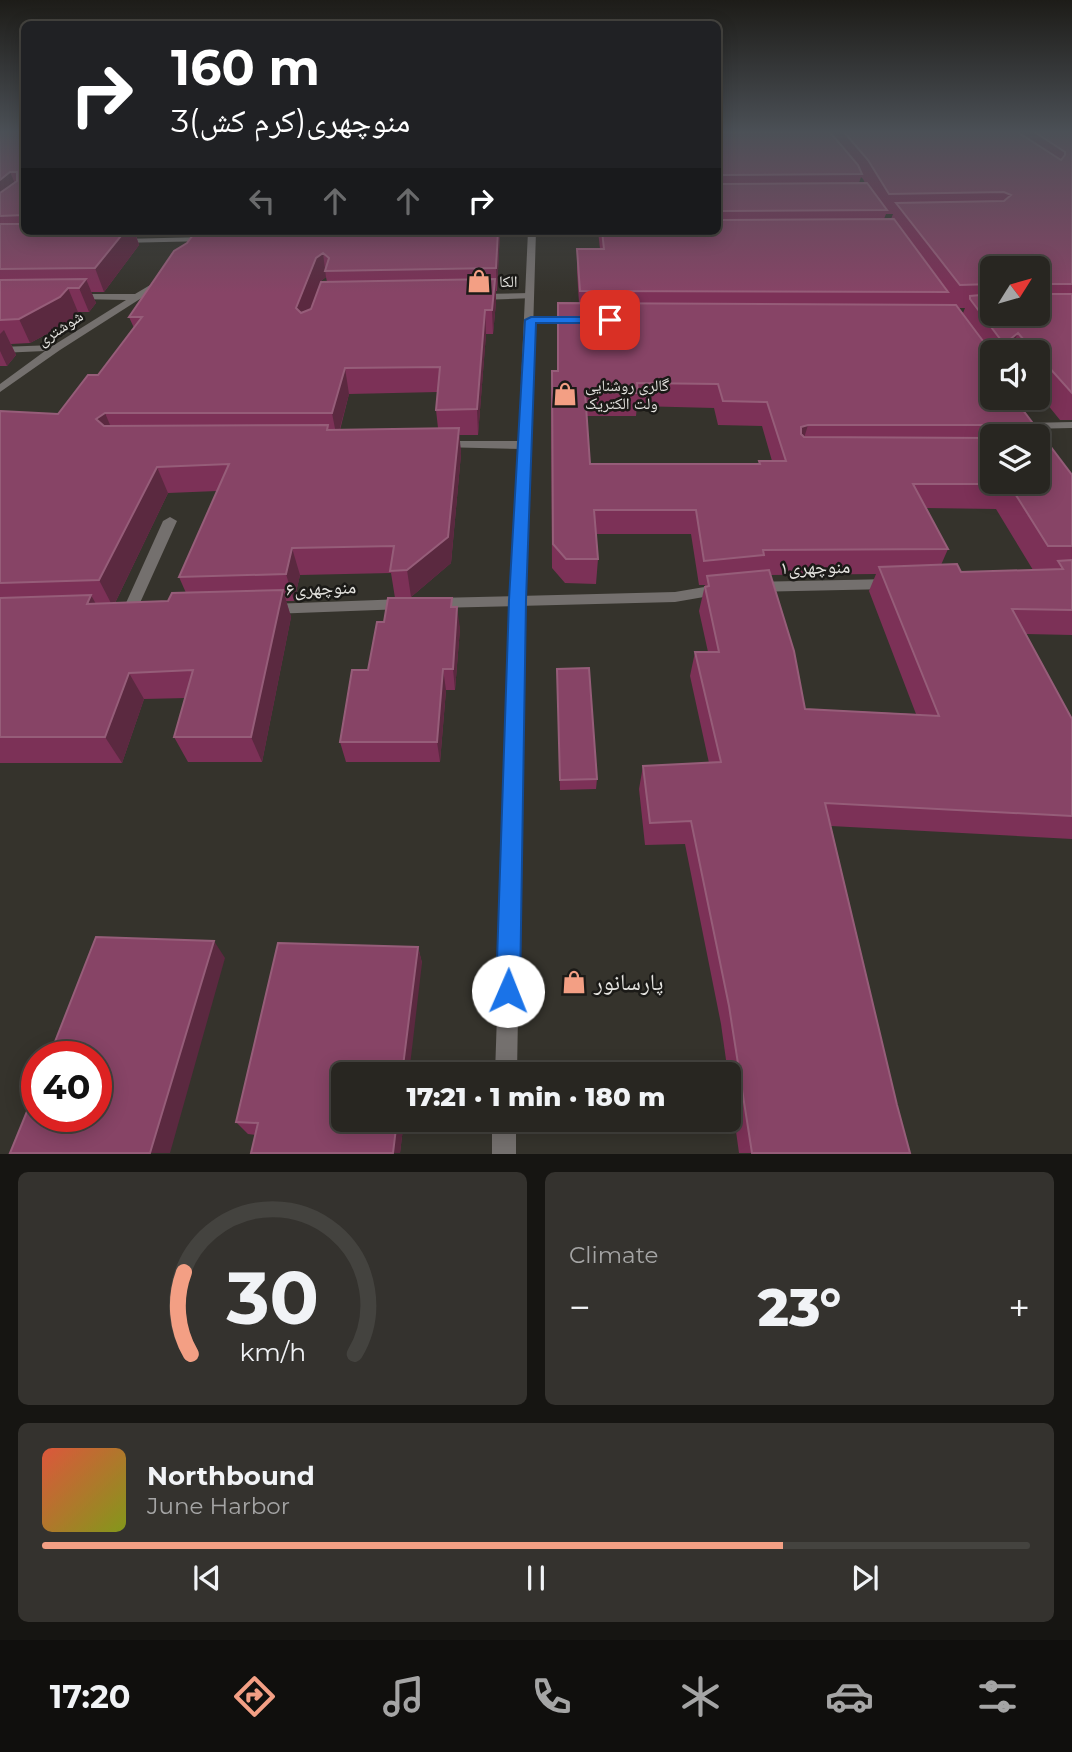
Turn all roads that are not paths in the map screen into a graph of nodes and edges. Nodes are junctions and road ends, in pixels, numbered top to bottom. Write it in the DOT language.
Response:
graph roads {
  1 [pos="533,235"];
  2 [pos="211,236"];
  3 [pos="115,241"];
  4 [pos="198,251"];
  5 [pos="172,274"];
  6 [pos="68,296"];
  7 [pos="531,296"];
  8 [pos="138,297"];
  9 [pos="465,297"];
  10 [pos="531,320"];
  11 [pos="585,320"];
  12 [pos="57,348"];
  13 [pos="0,350"];
  14 [pos="0,388"];
  15 [pos="1050,425"];
  16 [pos="1072,425"];
  17 [pos="428,445"];
  18 [pos="523,445"];
  19 [pos="170,521"];
  20 [pos="900,584"];
  21 [pos="517,600"];
  22 [pos="253,610"];
  23 [pos="128,614"];
  24 [pos="506,1062"];
  25 [pos="504,1132"];
  26 [pos="503,1153"];
  1 -- 7 [label="street"];
  2 -- 3 [label="street"];
  2 -- 4 [label="street"];
  5 -- 8 [label="street, شوشتری"];
  6 -- 8 [label="street, شوشتری"];
  7 -- 9 [label="street"];
  7 -- 10 [label="street"];
  8 -- 12 [label="street, شوشتری"];
  10 -- 11 [label="street"];
  10 -- 18 [label="street"];
  12 -- 13 [label="street"];
  12 -- 14 [label="street, شوشتری"];
  15 -- 16 [label="street"];
  17 -- 18 [label="street"];
  18 -- 21 [label="street"];
  19 -- 23 [label="street"];
  20 -- 21 [label="street, منوچهری۱"];
  21 -- 22 [label="street, منوچهری۶"];
  21 -- 24 [label="street"];
  25 -- 26 [label="street"];
}
